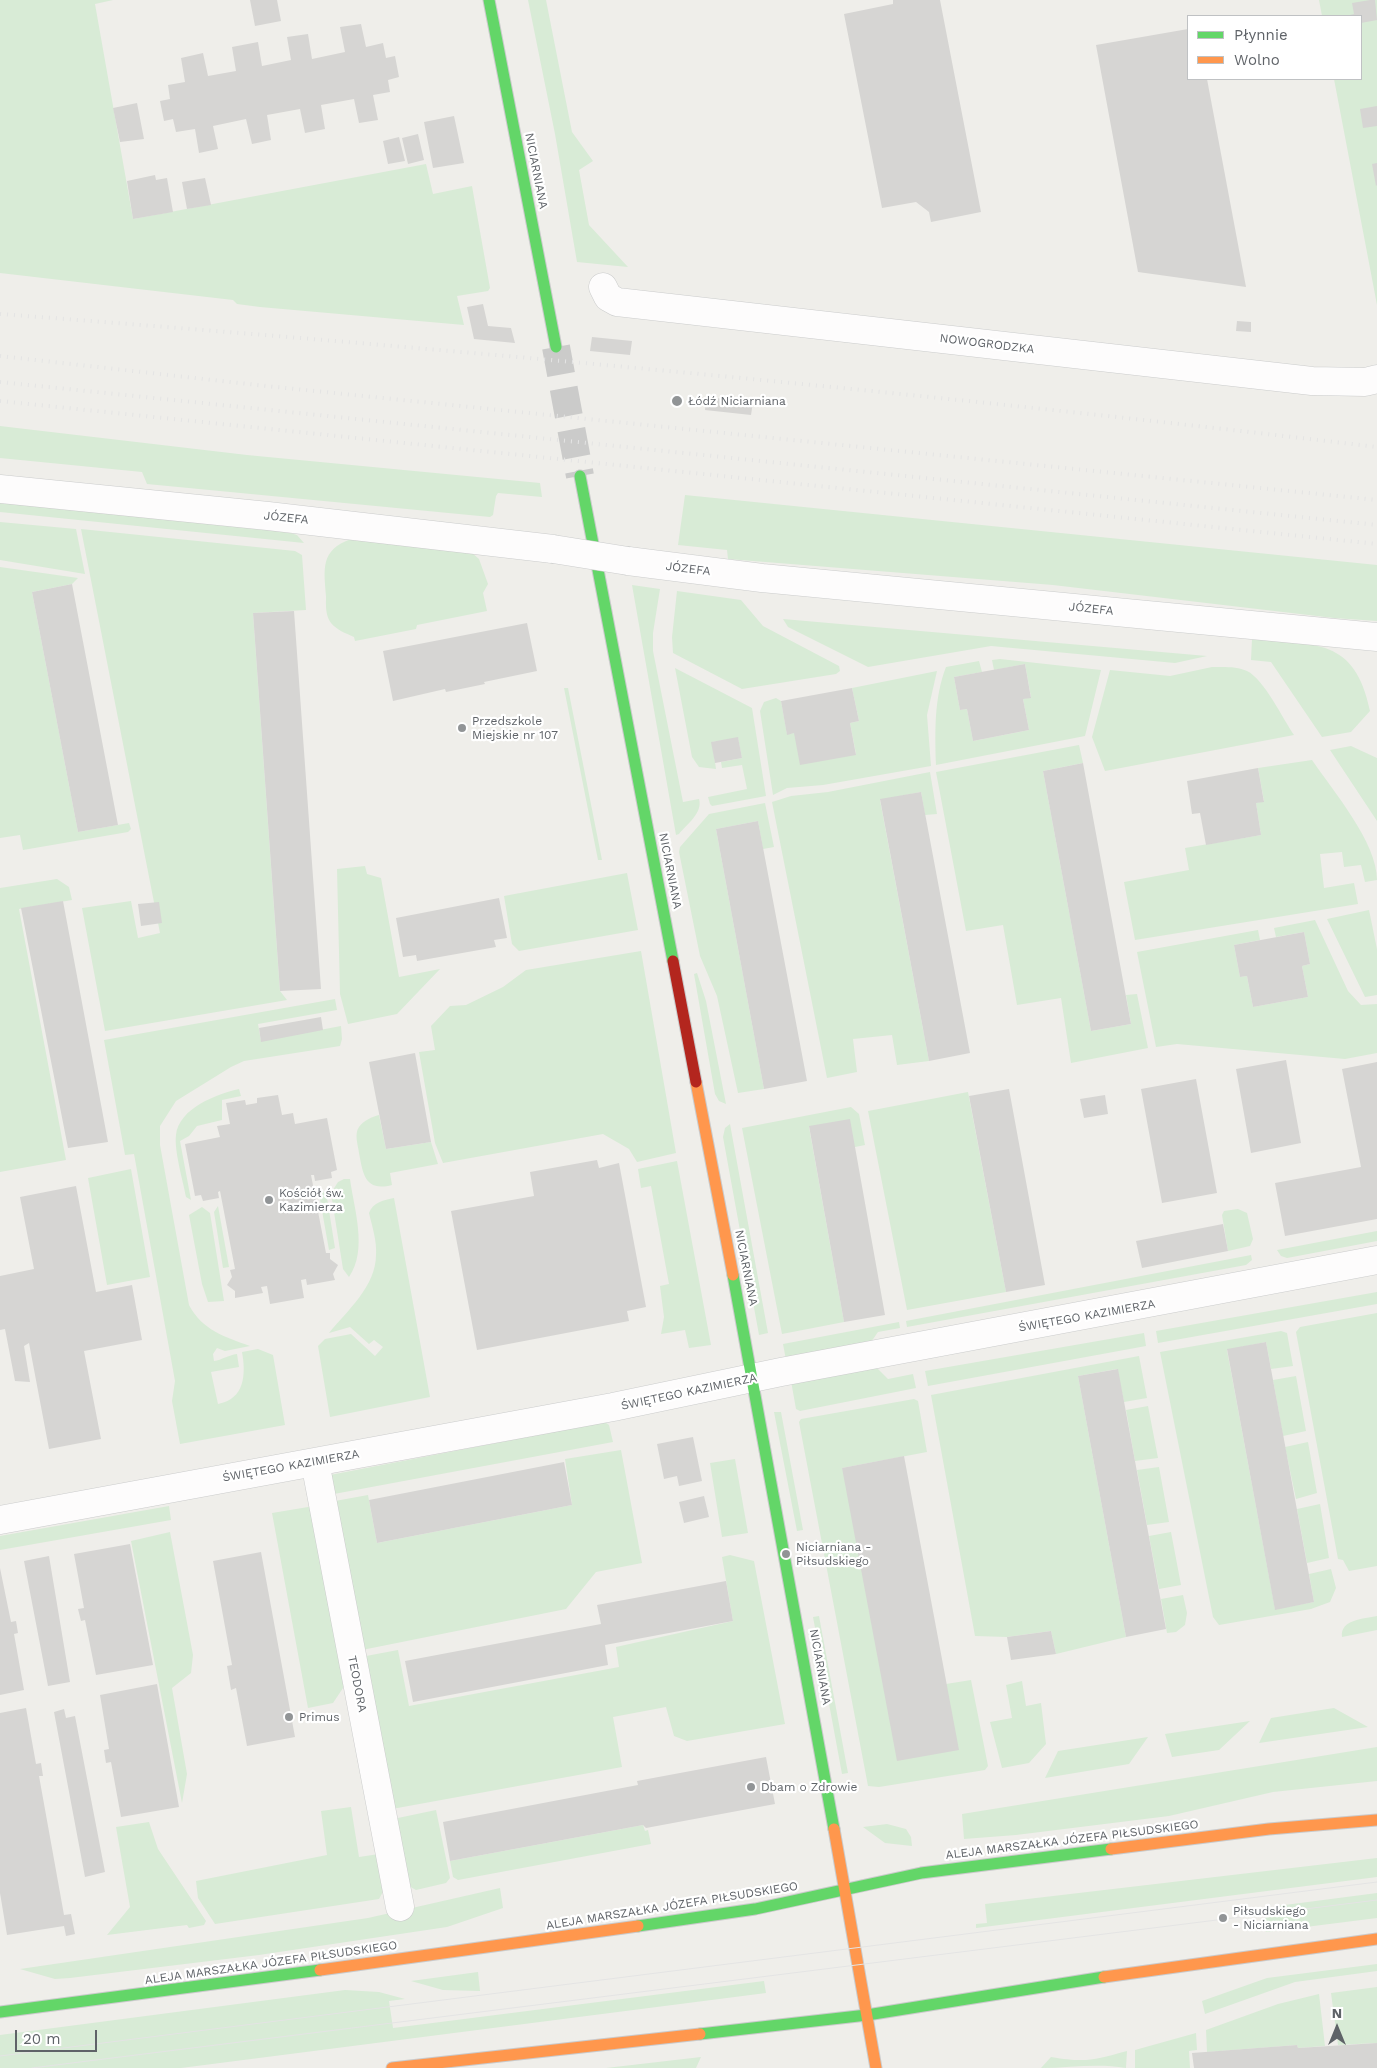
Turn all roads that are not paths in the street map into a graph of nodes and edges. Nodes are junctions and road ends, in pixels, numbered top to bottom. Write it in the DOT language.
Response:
graph roads {
  1 [pos="489,0"];
  2 [pos="604,287"];
  3 [pos="556,347"];
  4 [pos="1377,379"];
  5 [pos="580,476"];
  6 [pos="0,489"];
  7 [pos="1377,637"];
  8 [pos="1377,1260"];
  9 [pos="753,1379"];
  10 [pos="315,1462"];
  11 [pos="0,1520"];
  12 [pos="1377,1820"];
  13 [pos="846,1890"];
  14 [pos="400,1907"];
  15 [pos="1377,1939"];
  16 [pos="1,2008"];
  17 [pos="867,2015"];
  18 [pos="392,2068"];
  19 [pos="876,2068"];
  1 -- 3 [label="main road, NICIARNIANA"];
  2 -- 4 [label="street, NOWOGRODZKA"];
  5 -- 9 [label="main road, NICIARNIANA"];
  6 -- 7 [label="street, JÓZEFA, bridge"];
  8 -- 9 [label="street, ŚWIĘTEGO KAZIMIERZA"];
  9 -- 10 [label="street, ŚWIĘTEGO KAZIMIERZA"];
  9 -- 13 [label="main road, NICIARNIANA"];
  10 -- 11 [label="street, ŚWIĘTEGO KAZIMIERZA"];
  10 -- 14 [label="street, TEODORA"];
  12 -- 13 [label="main road, ALEJA MARSZAŁKA JÓZEFA PIŁSUDSKIEGO"];
  13 -- 16 [label="main road, ALEJA MARSZAŁKA JÓZEFA PIŁSUDSKIEGO"];
  13 -- 17 [label="main road, NICIARNIANA"];
  15 -- 17 [label="main road"];
  17 -- 18 [label="main road"];
  17 -- 19 [label="main road, NICIARNIANA"];
}
